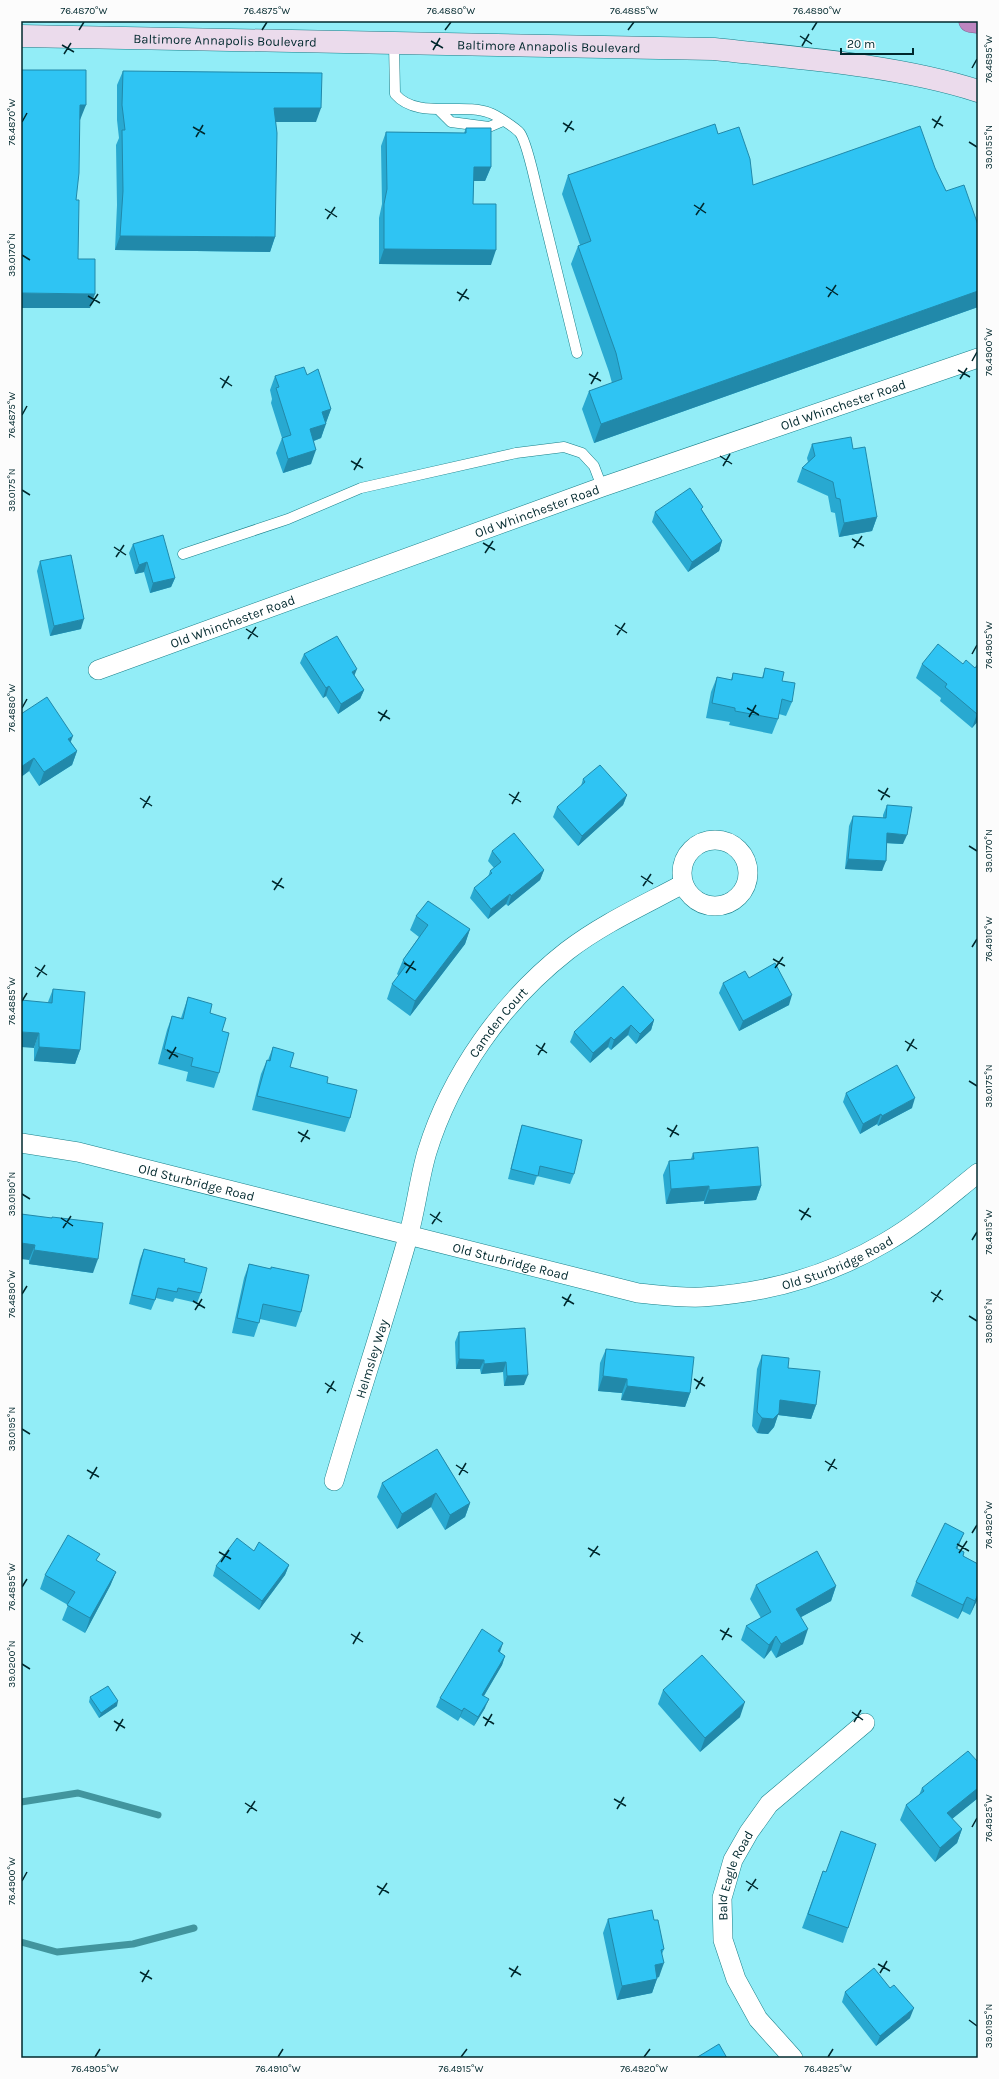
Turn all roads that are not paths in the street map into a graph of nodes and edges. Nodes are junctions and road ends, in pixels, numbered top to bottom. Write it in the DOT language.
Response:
graph roads {
  1 [pos="970,21"];
  2 [pos="978,22"];
  3 [pos="21,36"];
  4 [pos="394,43"];
  5 [pos="978,92"];
  6 [pos="440,111"];
  7 [pos="503,121"];
  8 [pos="577,353"];
  9 [pos="978,358"];
  10 [pos="602,487"];
  11 [pos="184,554"];
  12 [pos="98,670"];
  13 [pos="683,884"];
  14 [pos="21,1143"];
  15 [pos="978,1173"];
  16 [pos="408,1236"];
  17 [pos="334,1480"];
  18 [pos="865,1723"];
  19 [pos="793,2058"];
  1 -- 2 [label="highway"];
  3 -- 4 [label="street, Baltimore Annapolis Boulevard"];
  4 -- 5 [label="street, Baltimore Annapolis Boulevard"];
  4 -- 6 [label="lane"];
  6 -- 7 [label="lane"];
  6 -- 7 [label="lane"];
  7 -- 8 [label="lane"];
  9 -- 10 [label="street, Old Whinchester Road"];
  10 -- 11 [label="lane"];
  10 -- 12 [label="street, Old Whinchester Road"];
  13 -- 16 [label="street, Camden Court"];
  14 -- 16 [label="street, Old Sturbridge Road"];
  15 -- 16 [label="street, Old Sturbridge Road"];
  16 -- 17 [label="street, Helmsley Way"];
  18 -- 19 [label="street, Bald Eagle Road"];
}
